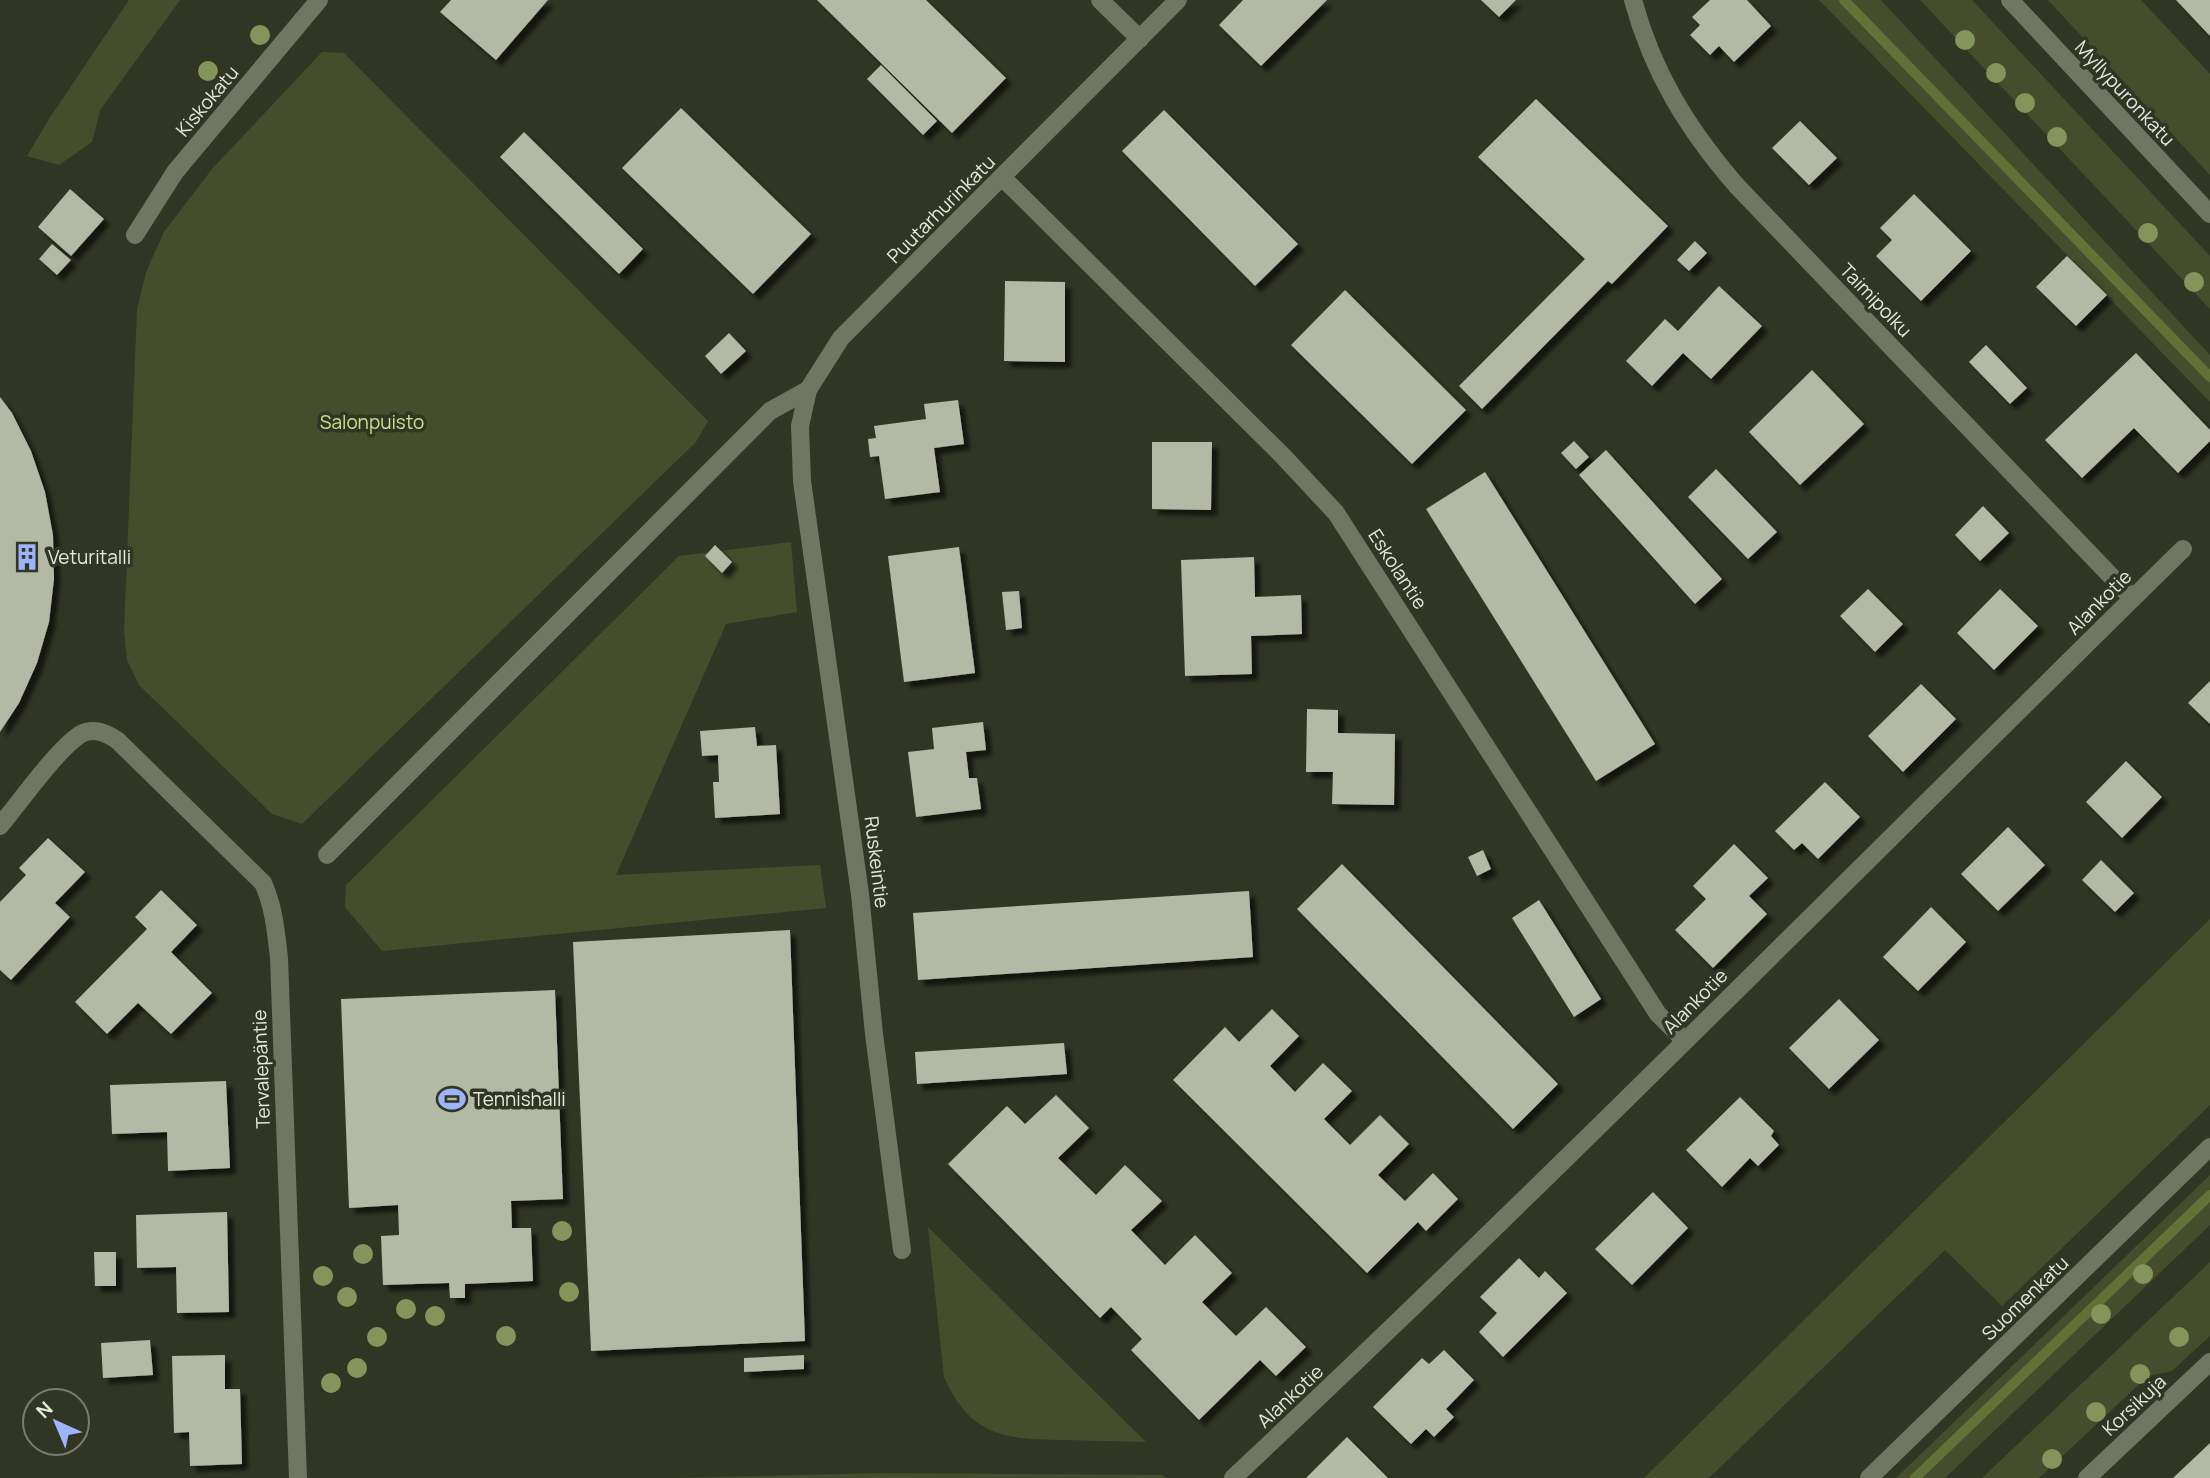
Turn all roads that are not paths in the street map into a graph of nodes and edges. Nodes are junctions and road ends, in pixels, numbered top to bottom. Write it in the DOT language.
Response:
graph roads {
  1 [pos="319,0"];
  2 [pos="1100,0"];
  3 [pos="1178,0"];
  4 [pos="1633,0"];
  5 [pos="2010,0"];
  6 [pos="1140,39"];
  7 [pos="1003,178"];
  8 [pos="2210,214"];
  9 [pos="135,235"];
  10 [pos="808,390"];
  11 [pos="802,481"];
  12 [pos="2183,549"];
  13 [pos="2132,598"];
  14 [pos="0,826"];
  15 [pos="327,855"];
  16 [pos="1685,1041"];
  17 [pos="2210,1146"];
  18 [pos="902,1250"];
  19 [pos="2210,1362"];
  20 [pos="2090,1477"];
  21 [pos="298,1478"];
  22 [pos="1233,1478"];
  23 [pos="1869,1478"];
  1 -- 9 [label="street, Kiskokatu"];
  2 -- 6 [label="street"];
  3 -- 6 [label="street, Puutarhurinkatu"];
  4 -- 13 [label="street, Taimipolku"];
  5 -- 8 [label="street, Myllypuronkatu"];
  6 -- 7 [label="street, Puutarhurinkatu"];
  7 -- 10 [label="street, Puutarhurinkatu"];
  7 -- 16 [label="street, Eskolantie"];
  10 -- 11 [label="street, Puutarhurinkatu"];
  10 -- 15 [label="street"];
  11 -- 18 [label="street, Ruskeintie"];
  12 -- 13 [label="street, Alankotie"];
  13 -- 16 [label="street, Alankotie"];
  14 -- 21 [label="street, Tervalepäntie"];
  16 -- 22 [label="street, Alankotie"];
  17 -- 23 [label="street, Suomenkatu"];
  19 -- 20 [label="street, Korsikuja"];
}
